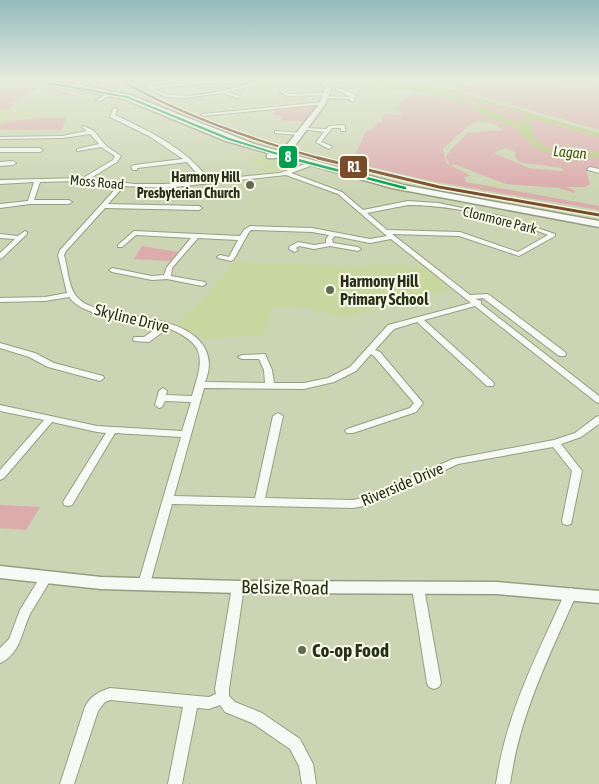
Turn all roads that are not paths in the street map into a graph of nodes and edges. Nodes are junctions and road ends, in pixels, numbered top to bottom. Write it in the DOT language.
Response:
graph roads {
  1 [pos="113,117"];
  2 [pos="177,117"];
  3 [pos="312,117"];
  4 [pos="84,126"];
  5 [pos="342,130"];
  6 [pos="328,131"];
  7 [pos="92,132"];
  8 [pos="302,132"];
  9 [pos="273,137"];
  10 [pos="0,138"];
  11 [pos="229,138"];
  12 [pos="102,145"];
  13 [pos="329,147"];
  14 [pos="0,150"];
  15 [pos="40,150"];
  16 [pos="80,150"];
  17 [pos="281,157"];
  18 [pos="188,160"];
  19 [pos="13,163"];
  20 [pos="0,164"];
  21 [pos="308,165"];
  22 [pos="135,169"];
  23 [pos="590,169"];
  24 [pos="599,171"];
  25 [pos="288,174"];
  26 [pos="85,179"];
  27 [pos="38,180"];
  28 [pos="0,182"];
  29 [pos="206,182"];
  30 [pos="123,184"];
  31 [pos="30,202"];
  32 [pos="69,202"];
  33 [pos="0,206"];
  34 [pos="102,206"];
  35 [pos="199,208"];
  36 [pos="363,212"];
  37 [pos="599,224"];
  38 [pos="333,234"];
  39 [pos="389,235"];
  40 [pos="0,236"];
  41 [pos="196,236"];
  42 [pos="242,238"];
  43 [pos="330,244"];
  44 [pos="133,245"];
  45 [pos="358,249"];
  46 [pos="296,250"];
  47 [pos="0,256"];
  48 [pos="220,257"];
  49 [pos="112,270"];
  50 [pos="166,277"];
  51 [pos="189,290"];
  52 [pos="71,294"];
  53 [pos="471,297"];
  54 [pos="0,300"];
  55 [pos="478,303"];
  56 [pos="418,319"];
  57 [pos="167,326"];
  58 [pos="137,339"];
  59 [pos="0,345"];
  60 [pos="369,350"];
  61 [pos="562,354"];
  62 [pos="240,358"];
  63 [pos="100,378"];
  64 [pos="490,384"];
  65 [pos="200,385"];
  66 [pos="270,385"];
  67 [pos="161,398"];
  68 [pos="196,399"];
  69 [pos="599,400"];
  70 [pos="0,408"];
  71 [pos="278,415"];
  72 [pos="50,419"];
  73 [pos="599,419"];
  74 [pos="112,431"];
  75 [pos="350,431"];
  76 [pos="187,434"];
  77 [pos="555,443"];
  78 [pos="0,476"];
  79 [pos="167,500"];
  80 [pos="68,502"];
  81 [pos="259,502"];
  82 [pos="568,521"];
  83 [pos="0,572"];
  84 [pos="46,577"];
  85 [pos="144,584"];
  86 [pos="238,587"];
  87 [pos="418,588"];
  88 [pos="571,593"];
  89 [pos="599,597"];
  90 [pos="0,657"];
  91 [pos="434,683"];
  92 [pos="223,698"];
  93 [pos="191,702"];
  94 [pos="67,784"];
  95 [pos="176,784"];
  96 [pos="309,784"];
  97 [pos="503,784"];
  1 -- 18 [label="street"];
  2 -- 11 [label="highway"];
  3 -- 8 [label="main road"];
  4 -- 7 [label="street"];
  5 -- 6 [label="street"];
  6 -- 8 [label="street"];
  6 -- 13 [label="street"];
  7 -- 10 [label="street"];
  7 -- 12 [label="street"];
  8 -- 9 [label="street"];
  8 -- 17 [label="main road"];
  11 -- 17 [label="highway"];
  11 -- 17 [label="highway"];
  12 -- 16 [label="street"];
  12 -- 26 [label="street"];
  14 -- 15 [label="street"];
  17 -- 21 [label="highway"];
  18 -- 22 [label="street"];
  18 -- 29 [label="street"];
  19 -- 20 [label="street"];
  21 -- 25 [label="street, Moss Road"];
  21 -- 37 [label="highway"];
  23 -- 24 [label="street"];
  25 -- 29 [label="street, Moss Road"];
  25 -- 36 [label="street"];
  26 -- 27 [label="street, Moss Road"];
  26 -- 30 [label="street, Moss Road"];
  27 -- 28 [label="street, Moss Road"];
  27 -- 31 [label="street"];
  29 -- 30 [label="street, Moss Road"];
  30 -- 34 [label="street"];
  31 -- 32 [label="street"];
  31 -- 33 [label="street"];
  34 -- 35 [label="street"];
  34 -- 52 [label="street"];
  36 -- 39 [label="street"];
  36 -- 39 [label="street, Clonmore Park"];
  38 -- 39 [label="street"];
  38 -- 42 [label="street"];
  38 -- 43 [label="street"];
  39 -- 53 [label="street"];
  40 -- 47 [label="street"];
  41 -- 42 [label="street"];
  41 -- 44 [label="street"];
  41 -- 50 [label="street"];
  42 -- 48 [label="street"];
  43 -- 45 [label="street"];
  43 -- 46 [label="street"];
  49 -- 50 [label="street"];
  50 -- 51 [label="street"];
  52 -- 54 [label="street"];
  52 -- 57 [label="street, Skyline Drive"];
  53 -- 55 [label="street"];
  53 -- 61 [label="street"];
  55 -- 56 [label="street"];
  55 -- 69 [label="street"];
  56 -- 60 [label="street"];
  56 -- 64 [label="street"];
  57 -- 58 [label="street"];
  57 -- 65 [label="street, Skyline Drive"];
  59 -- 63 [label="street"];
  60 -- 66 [label="street"];
  60 -- 75 [label="street"];
  62 -- 66 [label="street"];
  65 -- 66 [label="street"];
  65 -- 68 [label="street, Skyline Drive"];
  67 -- 68 [label="street"];
  68 -- 76 [label="street, Skyline Drive"];
  70 -- 72 [label="street"];
  71 -- 81 [label="street"];
  72 -- 74 [label="street"];
  72 -- 78 [label="street"];
  73 -- 77 [label="street, Riverside Drive"];
  74 -- 76 [label="street"];
  74 -- 80 [label="street"];
  76 -- 79 [label="street, Skyline Drive"];
  77 -- 81 [label="street, Riverside Drive"];
  77 -- 82 [label="street"];
  79 -- 81 [label="street, Riverside Drive"];
  79 -- 85 [label="street, Skyline Drive"];
  83 -- 84 [label="street, Belsize Road"];
  84 -- 85 [label="street, Belsize Road"];
  84 -- 90 [label="street"];
  85 -- 86 [label="street, Belsize Road"];
  86 -- 87 [label="street, Belsize Road"];
  86 -- 92 [label="street"];
  87 -- 88 [label="street, Belsize Road"];
  87 -- 91 [label="street"];
  88 -- 89 [label="street, Belsize Road"];
  88 -- 97 [label="street"];
  92 -- 93 [label="street"];
  92 -- 96 [label="street"];
  93 -- 94 [label="street"];
  93 -- 95 [label="street"];
}
